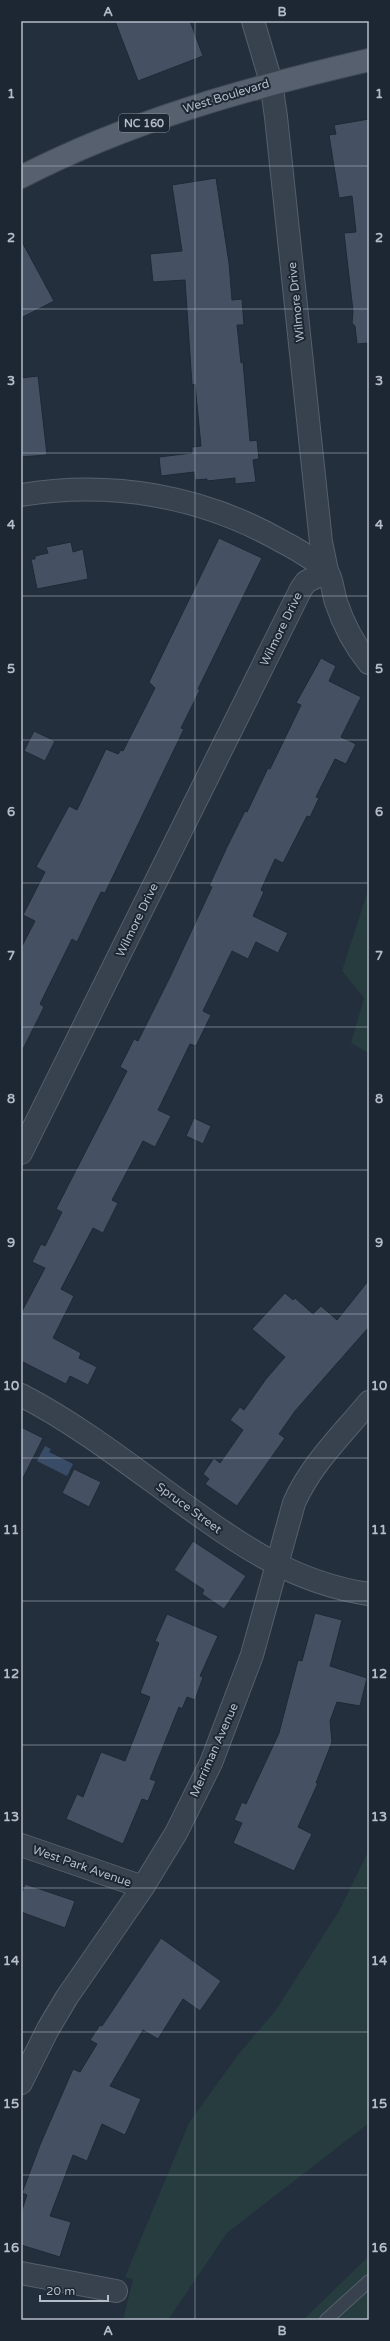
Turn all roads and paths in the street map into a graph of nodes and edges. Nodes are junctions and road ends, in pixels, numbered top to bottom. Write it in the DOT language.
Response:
graph roads {
  1 [pos="253,21"];
  2 [pos="369,60"];
  3 [pos="271,82"];
  4 [pos="21,177"];
  5 [pos="21,495"];
  6 [pos="327,570"];
  7 [pos="369,663"];
  8 [pos="21,1153"];
  9 [pos="21,1396"];
  10 [pos="369,1402"];
  11 [pos="277,1565"];
  12 [pos="369,1594"];
  13 [pos="21,1845"];
  14 [pos="143,1887"];
  15 [pos="21,2083"];
  16 [pos="21,2273"];
  17 [pos="369,2281"];
  18 [pos="116,2291"];
  19 [pos="326,2320"];
  1 -- 3 [label="street, Wilmore Drive"];
  2 -- 3 [label="main road, West Boulevard / NC 160"];
  3 -- 4 [label="main road, West Boulevard / NC 160"];
  3 -- 6 [label="street, Wilmore Drive"];
  5 -- 6 [label="street"];
  6 -- 7 [label="street"];
  6 -- 8 [label="street, Wilmore Drive"];
  9 -- 11 [label="street, Spruce Street"];
  10 -- 11 [label="street, Merriman Avenue"];
  11 -- 12 [label="street, Spruce Street"];
  11 -- 14 [label="street, Merriman Avenue"];
  13 -- 14 [label="street, West Park Avenue"];
  14 -- 15 [label="street, Merriman Avenue"];
  16 -- 18 [label="street"];
  17 -- 19 [label="lane"];
}
